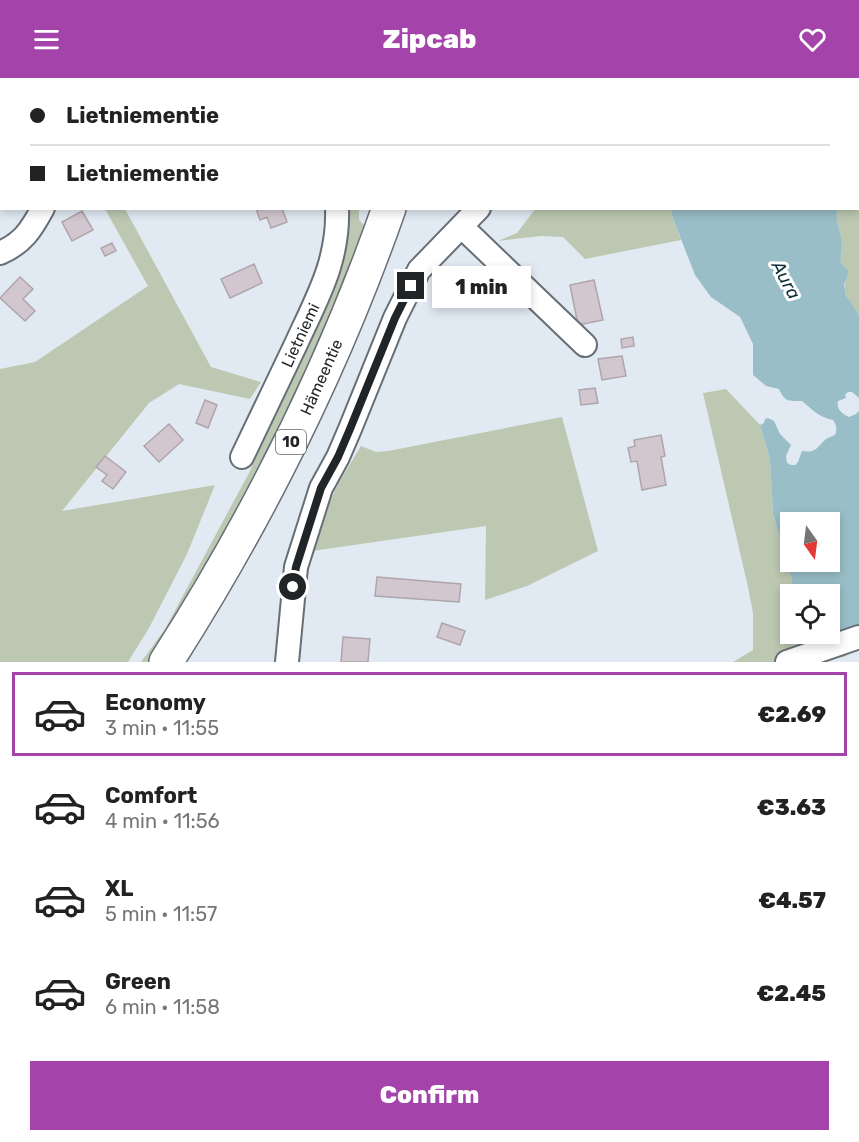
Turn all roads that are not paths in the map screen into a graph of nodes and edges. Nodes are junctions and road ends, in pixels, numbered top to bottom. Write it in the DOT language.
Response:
graph roads {
  1 [pos="42,210"];
  2 [pos="337,210"];
  3 [pos="388,210"];
  4 [pos="478,210"];
  5 [pos="462,227"];
  6 [pos="0,253"];
  7 [pos="585,345"];
  8 [pos="242,457"];
  9 [pos="859,637"];
  10 [pos="166,662"];
  11 [pos="287,662"];
  12 [pos="787,662"];
  1 -- 6 [label="street"];
  2 -- 8 [label="street, Lietniemi"];
  3 -- 10 [label="highway, Hämeentie / 10"];
  4 -- 5 [label="street"];
  5 -- 7 [label="street"];
  5 -- 11 [label="street"];
  9 -- 12 [label="street"];
}
